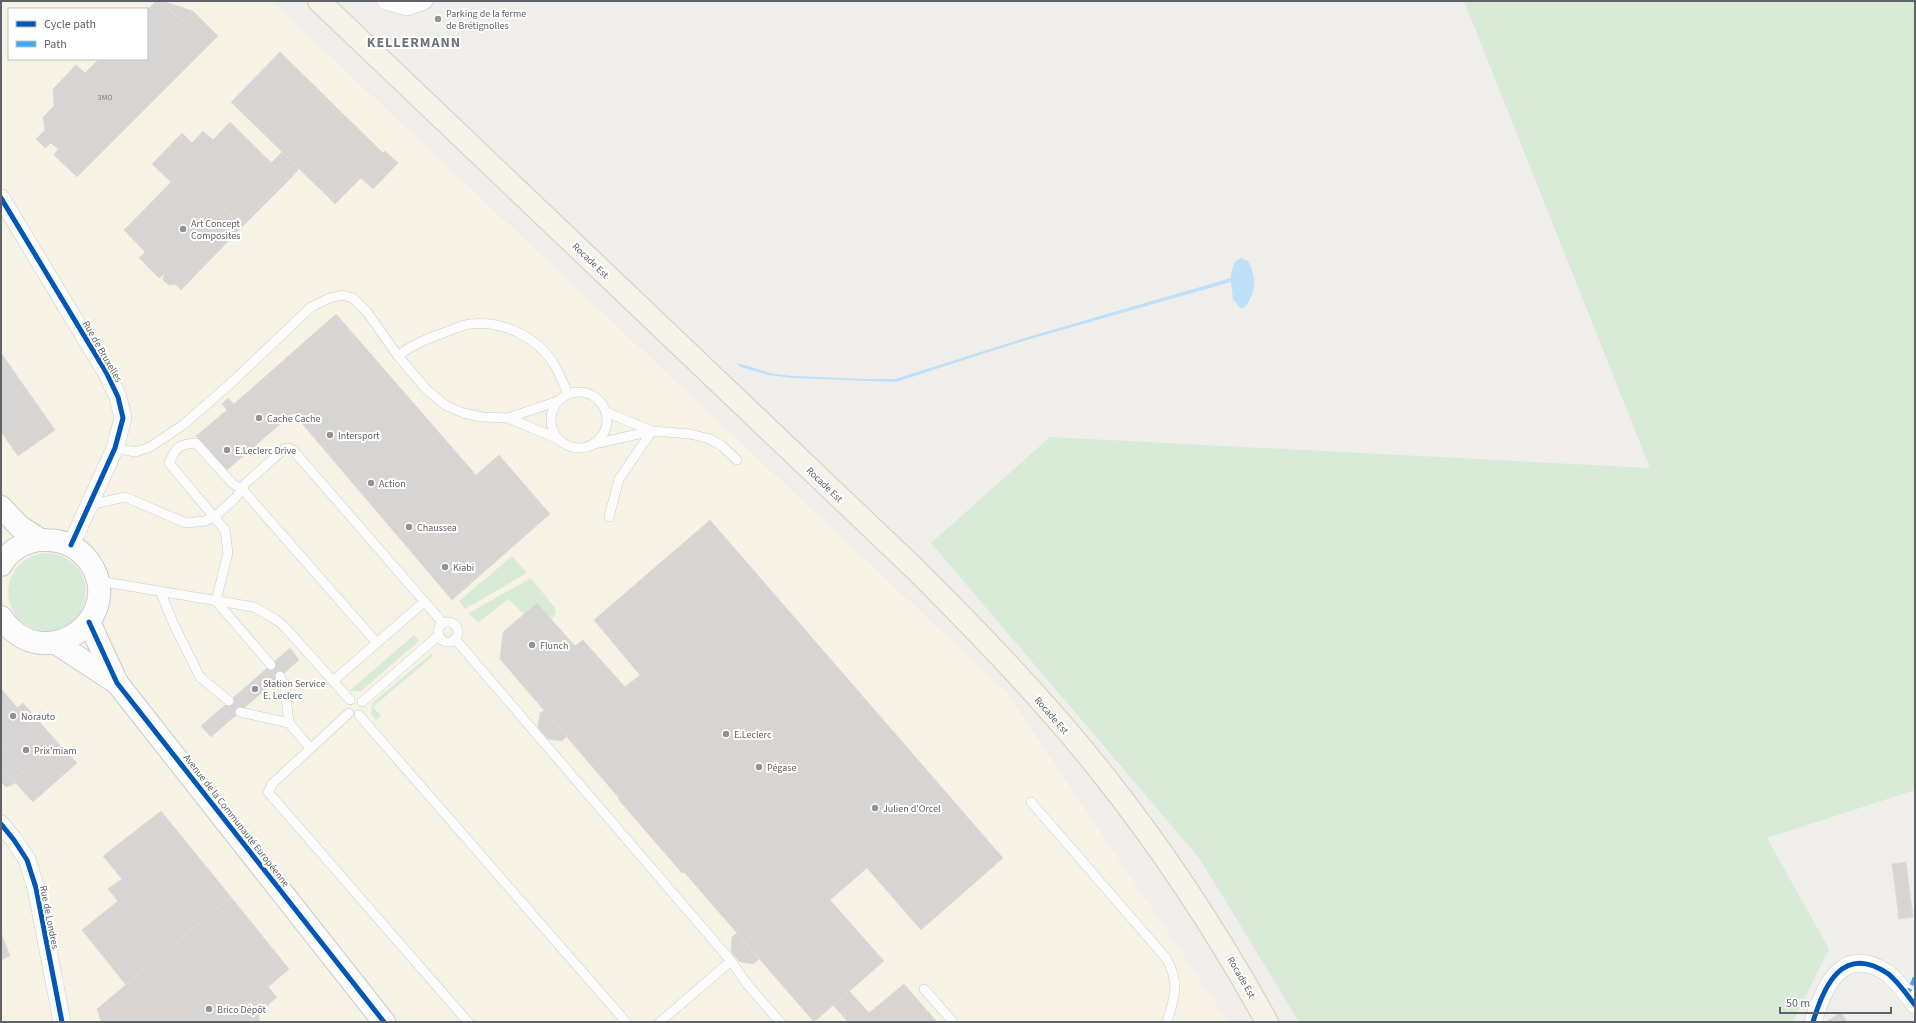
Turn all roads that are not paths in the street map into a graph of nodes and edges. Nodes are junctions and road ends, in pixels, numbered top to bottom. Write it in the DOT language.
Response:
graph roads {
  1 [pos="319,1"];
  2 [pos="386,1"];
  3 [pos="424,1"];
  4 [pos="1,198"];
  5 [pos="398,356"];
  6 [pos="568,394"];
  7 [pos="558,401"];
  8 [pos="606,412"];
  9 [pos="508,418"];
  10 [pos="652,432"];
  11 [pos="556,438"];
  12 [pos="593,444"];
  13 [pos="116,448"];
  14 [pos="738,460"];
  15 [pos="242,490"];
  16 [pos="90,505"];
  17 [pos="1,507"];
  18 [pos="215,517"];
  19 [pos="609,517"];
  20 [pos="39,539"];
  21 [pos="71,545"];
  22 [pos="1,563"];
  23 [pos="98,581"];
  24 [pos="160,591"];
  25 [pos="216,601"];
  26 [pos="424,602"];
  27 [pos="89,622"];
  28 [pos="442,623"];
  29 [pos="3,626"];
  30 [pos="439,636"];
  31 [pos="455,639"];
  32 [pos="56,643"];
  33 [pos="377,643"];
  34 [pos="271,665"];
  35 [pos="280,676"];
  36 [pos="333,681"];
  37 [pos="117,683"];
  38 [pos="350,700"];
  39 [pos="229,701"];
  40 [pos="362,702"];
  41 [pos="240,712"];
  42 [pos="349,713"];
  43 [pos="359,715"];
  44 [pos="289,722"];
  45 [pos="310,748"];
  46 [pos="1031,802"];
  47 [pos="1,824"];
  48 [pos="731,961"];
  49 [pos="924,989"];
  50 [pos="1915,1005"];
  51 [pos="623,1019"];
  52 [pos="62,1022"];
  53 [pos="384,1022"];
  54 [pos="468,1022"];
  55 [pos="660,1022"];
  56 [pos="780,1022"];
  57 [pos="953,1022"];
  58 [pos="1167,1022"];
  59 [pos="1267,1022"];
  60 [pos="1813,1022"];
  1 -- 59 [label="main road, Rocade Est"];
  2 -- 3 [label="street"];
  4 -- 13 [label="street, Rue de Bruxelles"];
  5 -- 6 [label="lane"];
  5 -- 9 [label="lane"];
  5 -- 13 [label="lane"];
  6 -- 7 [label="lane"];
  6 -- 8 [label="lane"];
  7 -- 9 [label="lane"];
  7 -- 11 [label="lane"];
  8 -- 10 [label="lane"];
  8 -- 12 [label="lane"];
  9 -- 11 [label="lane"];
  10 -- 12 [label="lane"];
  10 -- 14 [label="lane"];
  10 -- 19 [label="lane"];
  11 -- 12 [label="lane"];
  13 -- 16 [label="street, Rue de Bruxelles"];
  15 -- 18 [label="lane"];
  15 -- 18 [label="lane"];
  15 -- 26 [label="lane"];
  15 -- 33 [label="lane"];
  16 -- 18 [label="lane"];
  16 -- 21 [label="street, Rue de Bruxelles"];
  17 -- 20 [label="street"];
  18 -- 25 [label="lane"];
  20 -- 21 [label="street"];
  20 -- 22 [label="street"];
  21 -- 23 [label="street"];
  23 -- 24 [label="lane"];
  23 -- 27 [label="street"];
  24 -- 25 [label="lane"];
  24 -- 39 [label="lane"];
  25 -- 34 [label="lane"];
  25 -- 36 [label="lane"];
  26 -- 28 [label="lane"];
  26 -- 33 [label="lane"];
  27 -- 32 [label="street"];
  27 -- 37 [label="street, Avenue de la Communauté Européenne"];
  28 -- 30 [label="lane"];
  28 -- 31 [label="lane"];
  29 -- 32 [label="street"];
  30 -- 31 [label="lane"];
  30 -- 40 [label="lane"];
  31 -- 48 [label="lane"];
  32 -- 37 [label="street, Avenue de la Communauté Européenne"];
  33 -- 36 [label="lane"];
  35 -- 44 [label="lane"];
  36 -- 38 [label="lane"];
  37 -- 53 [label="street, Avenue de la Communauté Européenne"];
  38 -- 40 [label="lane"];
  38 -- 42 [label="lane"];
  40 -- 43 [label="lane"];
  41 -- 44 [label="lane"];
  42 -- 43 [label="lane"];
  42 -- 45 [label="lane"];
  43 -- 51 [label="lane"];
  44 -- 45 [label="lane"];
  45 -- 54 [label="lane"];
  46 -- 58 [label="lane"];
  47 -- 52 [label="street, Rue de Londres"];
  48 -- 55 [label="lane"];
  48 -- 56 [label="lane"];
  49 -- 57 [label="lane"];
  50 -- 60 [label="street"];
}
